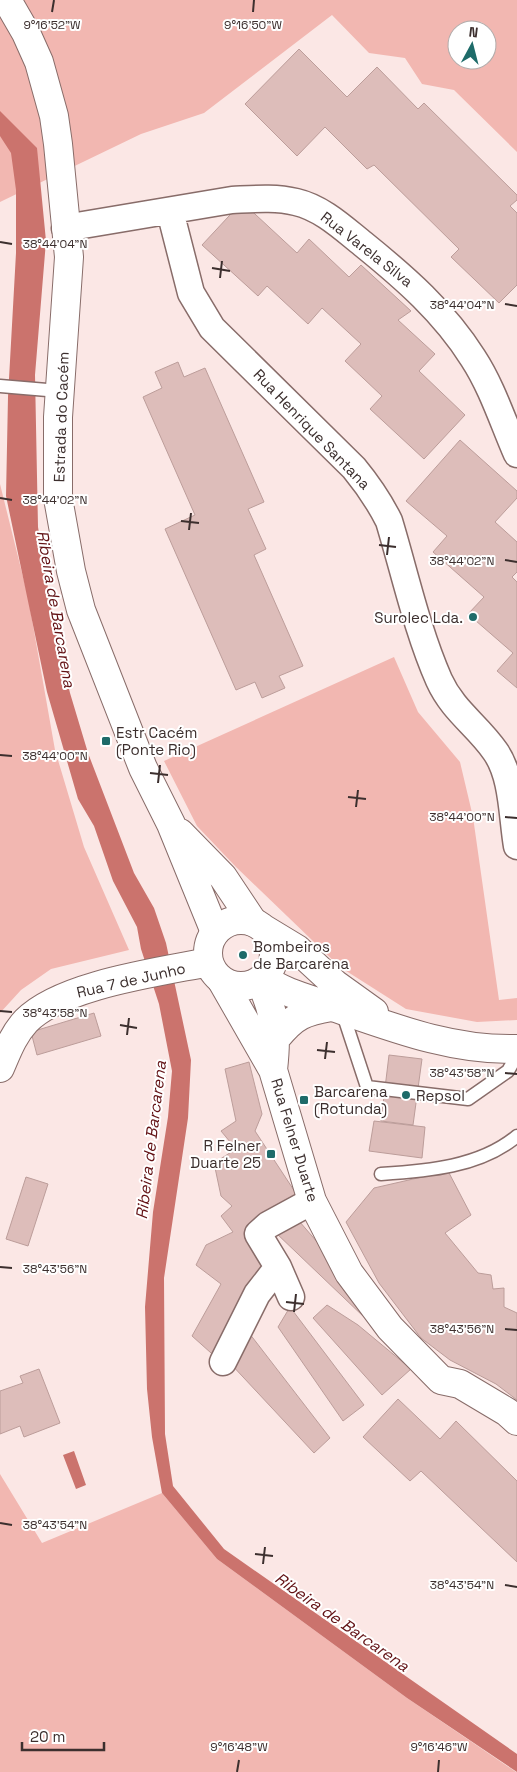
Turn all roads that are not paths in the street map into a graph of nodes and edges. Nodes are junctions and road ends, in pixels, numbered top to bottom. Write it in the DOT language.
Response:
graph roads {
  1 [pos="7,0"];
  2 [pos="170,211"];
  3 [pos="65,228"];
  4 [pos="4,386"];
  5 [pos="48,389"];
  6 [pos="517,454"];
  7 [pos="171,824"];
  8 [pos="517,846"];
  9 [pos="258,926"];
  10 [pos="216,932"];
  11 [pos="215,971"];
  12 [pos="262,980"];
  13 [pos="337,1009"];
  14 [pos="398,1029"];
  15 [pos="277,1037"];
  16 [pos="517,1049"];
  17 [pos="517,1055"];
  18 [pos="0,1068"];
  19 [pos="273,1070"];
  20 [pos="517,1136"];
  21 [pos="381,1174"];
  22 [pos="312,1201"];
  23 [pos="278,1267"];
  24 [pos="291,1297"];
  25 [pos="223,1362"];
  26 [pos="517,1421"];
  1 -- 3 [label="street, Estrada do Cacém"];
  2 -- 3 [label="street, Rua Varela Silva"];
  2 -- 6 [label="street, Rua Varela Silva"];
  2 -- 8 [label="street, Rua Henrique Santana"];
  3 -- 5 [label="street, Estrada do Cacém"];
  4 -- 5 [label="lane"];
  5 -- 7 [label="street, Estrada do Cacém"];
  7 -- 9 [label="street, Estrada do Cacém"];
  7 -- 10 [label="street, Estrada do Cacém"];
  9 -- 10 [label="street"];
  9 -- 12 [label="street"];
  9 -- 14 [label="street"];
  10 -- 11 [label="street"];
  11 -- 12 [label="street"];
  11 -- 18 [label="street, Rua 7 de Junho"];
  11 -- 19 [label="street, Rua Felner Duarte"];
  12 -- 13 [label="street"];
  12 -- 15 [label="street, Rua Felner Duarte"];
  13 -- 14 [label="street"];
  13 -- 15 [label="street"];
  13 -- 17 [label="lane"];
  14 -- 16 [label="street"];
  15 -- 19 [label="street, Rua Felner Duarte"];
  19 -- 22 [label="street, Rua Felner Duarte"];
  20 -- 21 [label="lane"];
  22 -- 23 [label="street"];
  22 -- 26 [label="street, Rua Felner Duarte"];
  23 -- 24 [label="street"];
  23 -- 25 [label="street"];
}
